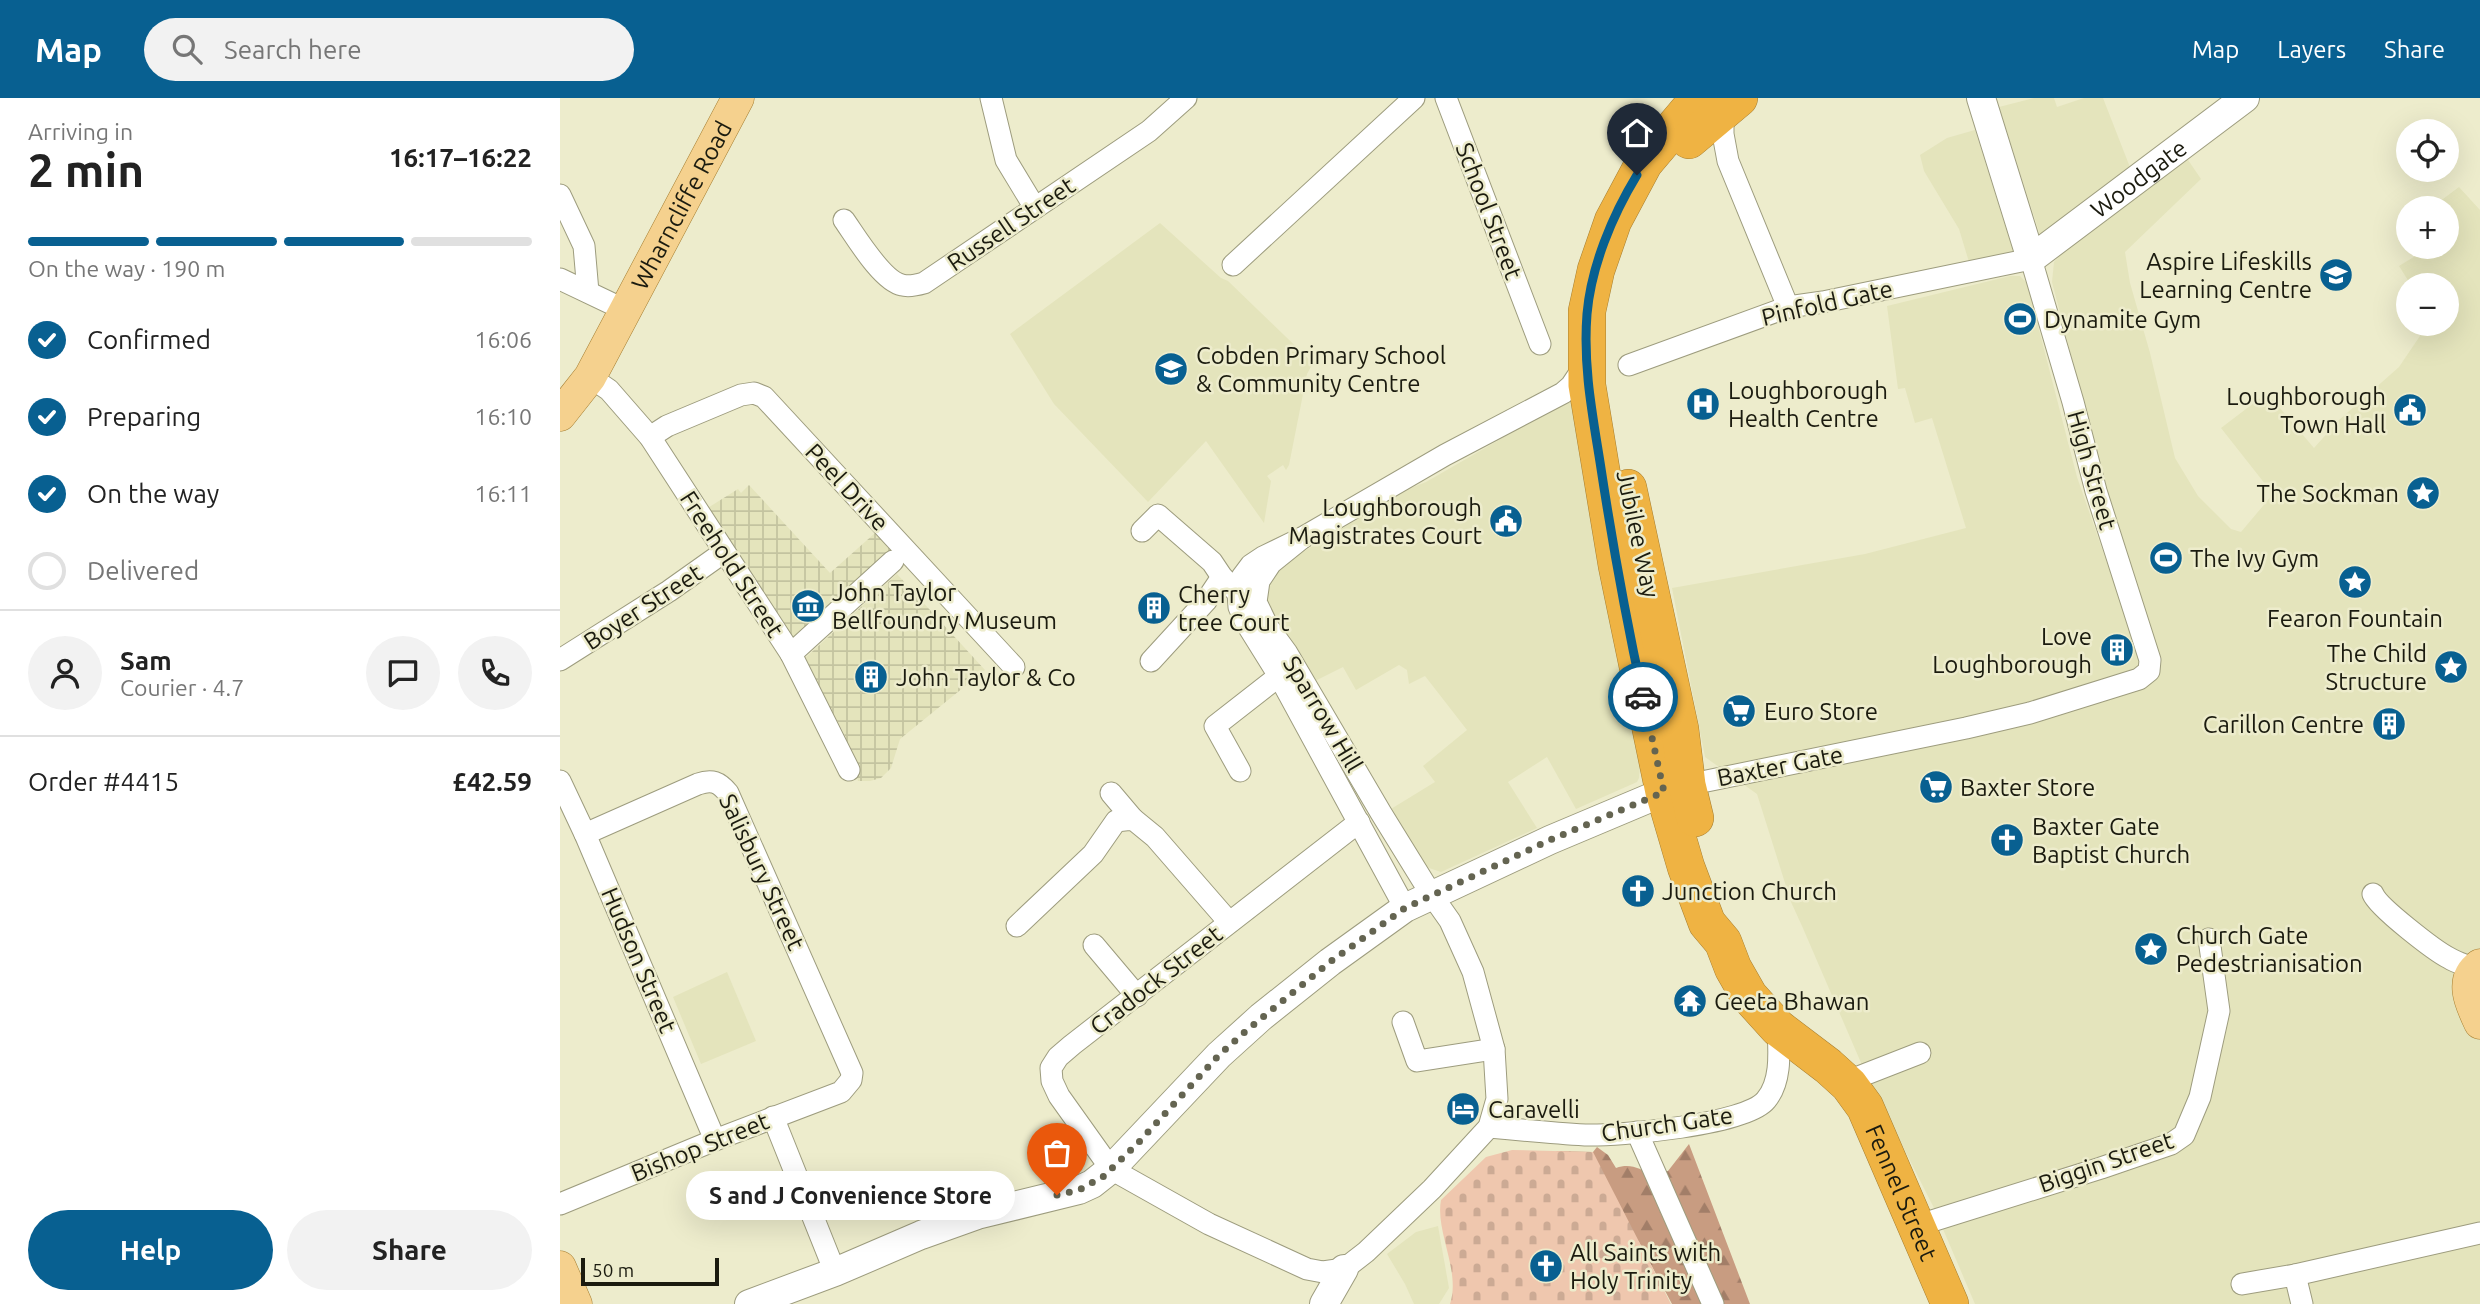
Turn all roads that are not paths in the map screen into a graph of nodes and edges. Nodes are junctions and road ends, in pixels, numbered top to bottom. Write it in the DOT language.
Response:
graph roads {
  1 [pos="738,98"];
  2 [pos="991,98"];
  3 [pos="1186,98"];
  4 [pos="1414,98"];
  5 [pos="1446,98"];
  6 [pos="1981,98"];
  7 [pos="2245,98"];
  8 [pos="1705,111"];
  9 [pos="560,195"];
  10 [pos="1035,208"];
  11 [pos="844,220"];
  12 [pos="2031,259"];
  13 [pos="1233,265"];
  14 [pos="560,279"];
  15 [pos="588,292"];
  16 [pos="1787,307"];
  17 [pos="625,310"];
  18 [pos="1540,329"];
  19 [pos="1586,363"];
  20 [pos="1629,365"];
  21 [pos="590,377"];
  22 [pos="560,415"];
  23 [pos="650,437"];
  24 [pos="1142,531"];
  25 [pos="1302,538"];
  26 [pos="724,552"];
  27 [pos="893,561"];
  28 [pos="1222,576"];
  29 [pos="1238,593"];
  30 [pos="791,654"];
  31 [pos="560,660"];
  32 [pos="1151,661"];
  33 [pos="1014,667"];
  34 [pos="1279,676"];
  35 [pos="2142,678"];
  36 [pos="849,770"];
  37 [pos="1240,771"];
  38 [pos="560,781"];
  39 [pos="1675,789"];
  40 [pos="1111,793"];
  41 [pos="1133,819"];
  42 [pos="1359,822"];
  43 [pos="585,834"];
  44 [pos="1431,894"];
  45 [pos="2373,894"];
  46 [pos="1405,908"];
  47 [pos="1229,922"];
  48 [pos="1017,926"];
  49 [pos="2209,939"];
  50 [pos="1094,945"];
  51 [pos="2477,967"];
  52 [pos="1137,996"];
  53 [pos="1403,1022"];
  54 [pos="2480,1023"];
  55 [pos="1778,1028"];
  56 [pos="1494,1049"];
  57 [pos="1920,1053"];
  58 [pos="1849,1085"];
  59 [pos="841,1092"];
  60 [pos="773,1117"];
  61 [pos="1489,1127"];
  62 [pos="1637,1132"];
  63 [pos="715,1140"];
  64 [pos="1111,1169"];
  65 [pos="560,1205"];
  66 [pos="1916,1226"];
  67 [pos="2480,1233"];
  68 [pos="560,1267"];
  69 [pos="1344,1269"];
  70 [pos="835,1272"];
  71 [pos="2295,1275"];
  72 [pos="2242,1284"];
  73 [pos="576,1304"];
  74 [pos="749,1304"];
  75 [pos="1324,1304"];
  76 [pos="1713,1304"];
  77 [pos="1950,1304"];
  78 [pos="2302,1304"];
  1 -- 17 [label="main road, Wharncliffe Road"];
  2 -- 10 [label="street"];
  3 -- 10 [label="street, Russell Street"];
  4 -- 13 [label="street"];
  5 -- 18 [label="street, School Street"];
  6 -- 12 [label="street"];
  7 -- 12 [label="street, Woodgate"];
  8 -- 16 [label="street"];
  8 -- 19 [label="highway, Jubilee Way"];
  8 -- 39 [label="highway, Jubilee Way"];
  9 -- 15 [label="street"];
  10 -- 11 [label="street, Russell Street"];
  12 -- 16 [label="street, Pinfold Gate"];
  12 -- 35 [label="street, High Street"];
  14 -- 15 [label="street"];
  15 -- 17 [label="street"];
  16 -- 20 [label="street, Pinfold Gate"];
  17 -- 21 [label="main road, Wharncliffe Road"];
  19 -- 25 [label="street"];
  19 -- 39 [label="highway, Jubilee Way"];
  21 -- 22 [label="main road, Wharncliffe Road"];
  21 -- 23 [label="street, Freehold Street"];
  23 -- 26 [label="street, Freehold Street"];
  23 -- 33 [label="street, Peel Drive"];
  24 -- 28 [label="street"];
  25 -- 29 [label="street"];
  25 -- 44 [label="street, Sparrow Hill"];
  26 -- 30 [label="street, Freehold Street"];
  26 -- 31 [label="street, Boyer Street"];
  27 -- 30 [label="street"];
  28 -- 29 [label="street"];
  28 -- 32 [label="street"];
  29 -- 34 [label="street, Sparrow Hill"];
  30 -- 36 [label="street, Freehold Street"];
  34 -- 37 [label="street"];
  34 -- 42 [label="street, Sparrow Hill"];
  35 -- 39 [label="street, Baxter Gate"];
  38 -- 43 [label="street, Hudson Street"];
  39 -- 44 [label="street, Baxter Gate"];
  39 -- 55 [label="highway, Fennel Street"];
  40 -- 41 [label="street"];
  41 -- 47 [label="street"];
  41 -- 48 [label="street"];
  42 -- 46 [label="street, Sparrow Hill"];
  42 -- 47 [label="street, Cradock Street"];
  43 -- 59 [label="street, Salisbury Street"];
  43 -- 63 [label="street, Hudson Street"];
  44 -- 46 [label="street, Baxter Gate"];
  44 -- 56 [label="street, Sparrow Hill"];
  45 -- 51 [label="street"];
  46 -- 64 [label="street, Baxter Gate"];
  47 -- 52 [label="street, Cradock Street"];
  49 -- 66 [label="street, Biggin Street"];
  50 -- 52 [label="street"];
  51 -- 54 [label="main road"];
  52 -- 64 [label="street, Cradock Street"];
  53 -- 56 [label="street"];
  55 -- 58 [label="highway, Fennel Street"];
  55 -- 62 [label="street, Church Gate"];
  56 -- 61 [label="street, Sparrow Hill"];
  57 -- 58 [label="street"];
  58 -- 66 [label="highway, Fennel Street"];
  59 -- 60 [label="street, Bishop Street"];
  60 -- 63 [label="street, Bishop Street"];
  60 -- 70 [label="street"];
  61 -- 62 [label="street, Church Gate"];
  61 -- 69 [label="street, Sparrow Hill"];
  62 -- 76 [label="street"];
  63 -- 65 [label="street, Bishop Street"];
  64 -- 69 [label="street"];
  64 -- 70 [label="street, Baxter Gate"];
  66 -- 77 [label="highway, Fennel Street"];
  67 -- 71 [label="street"];
  68 -- 73 [label="main road"];
  69 -- 75 [label="street"];
  70 -- 74 [label="street, Baxter Gate"];
  71 -- 72 [label="street"];
  71 -- 78 [label="street"];
}
